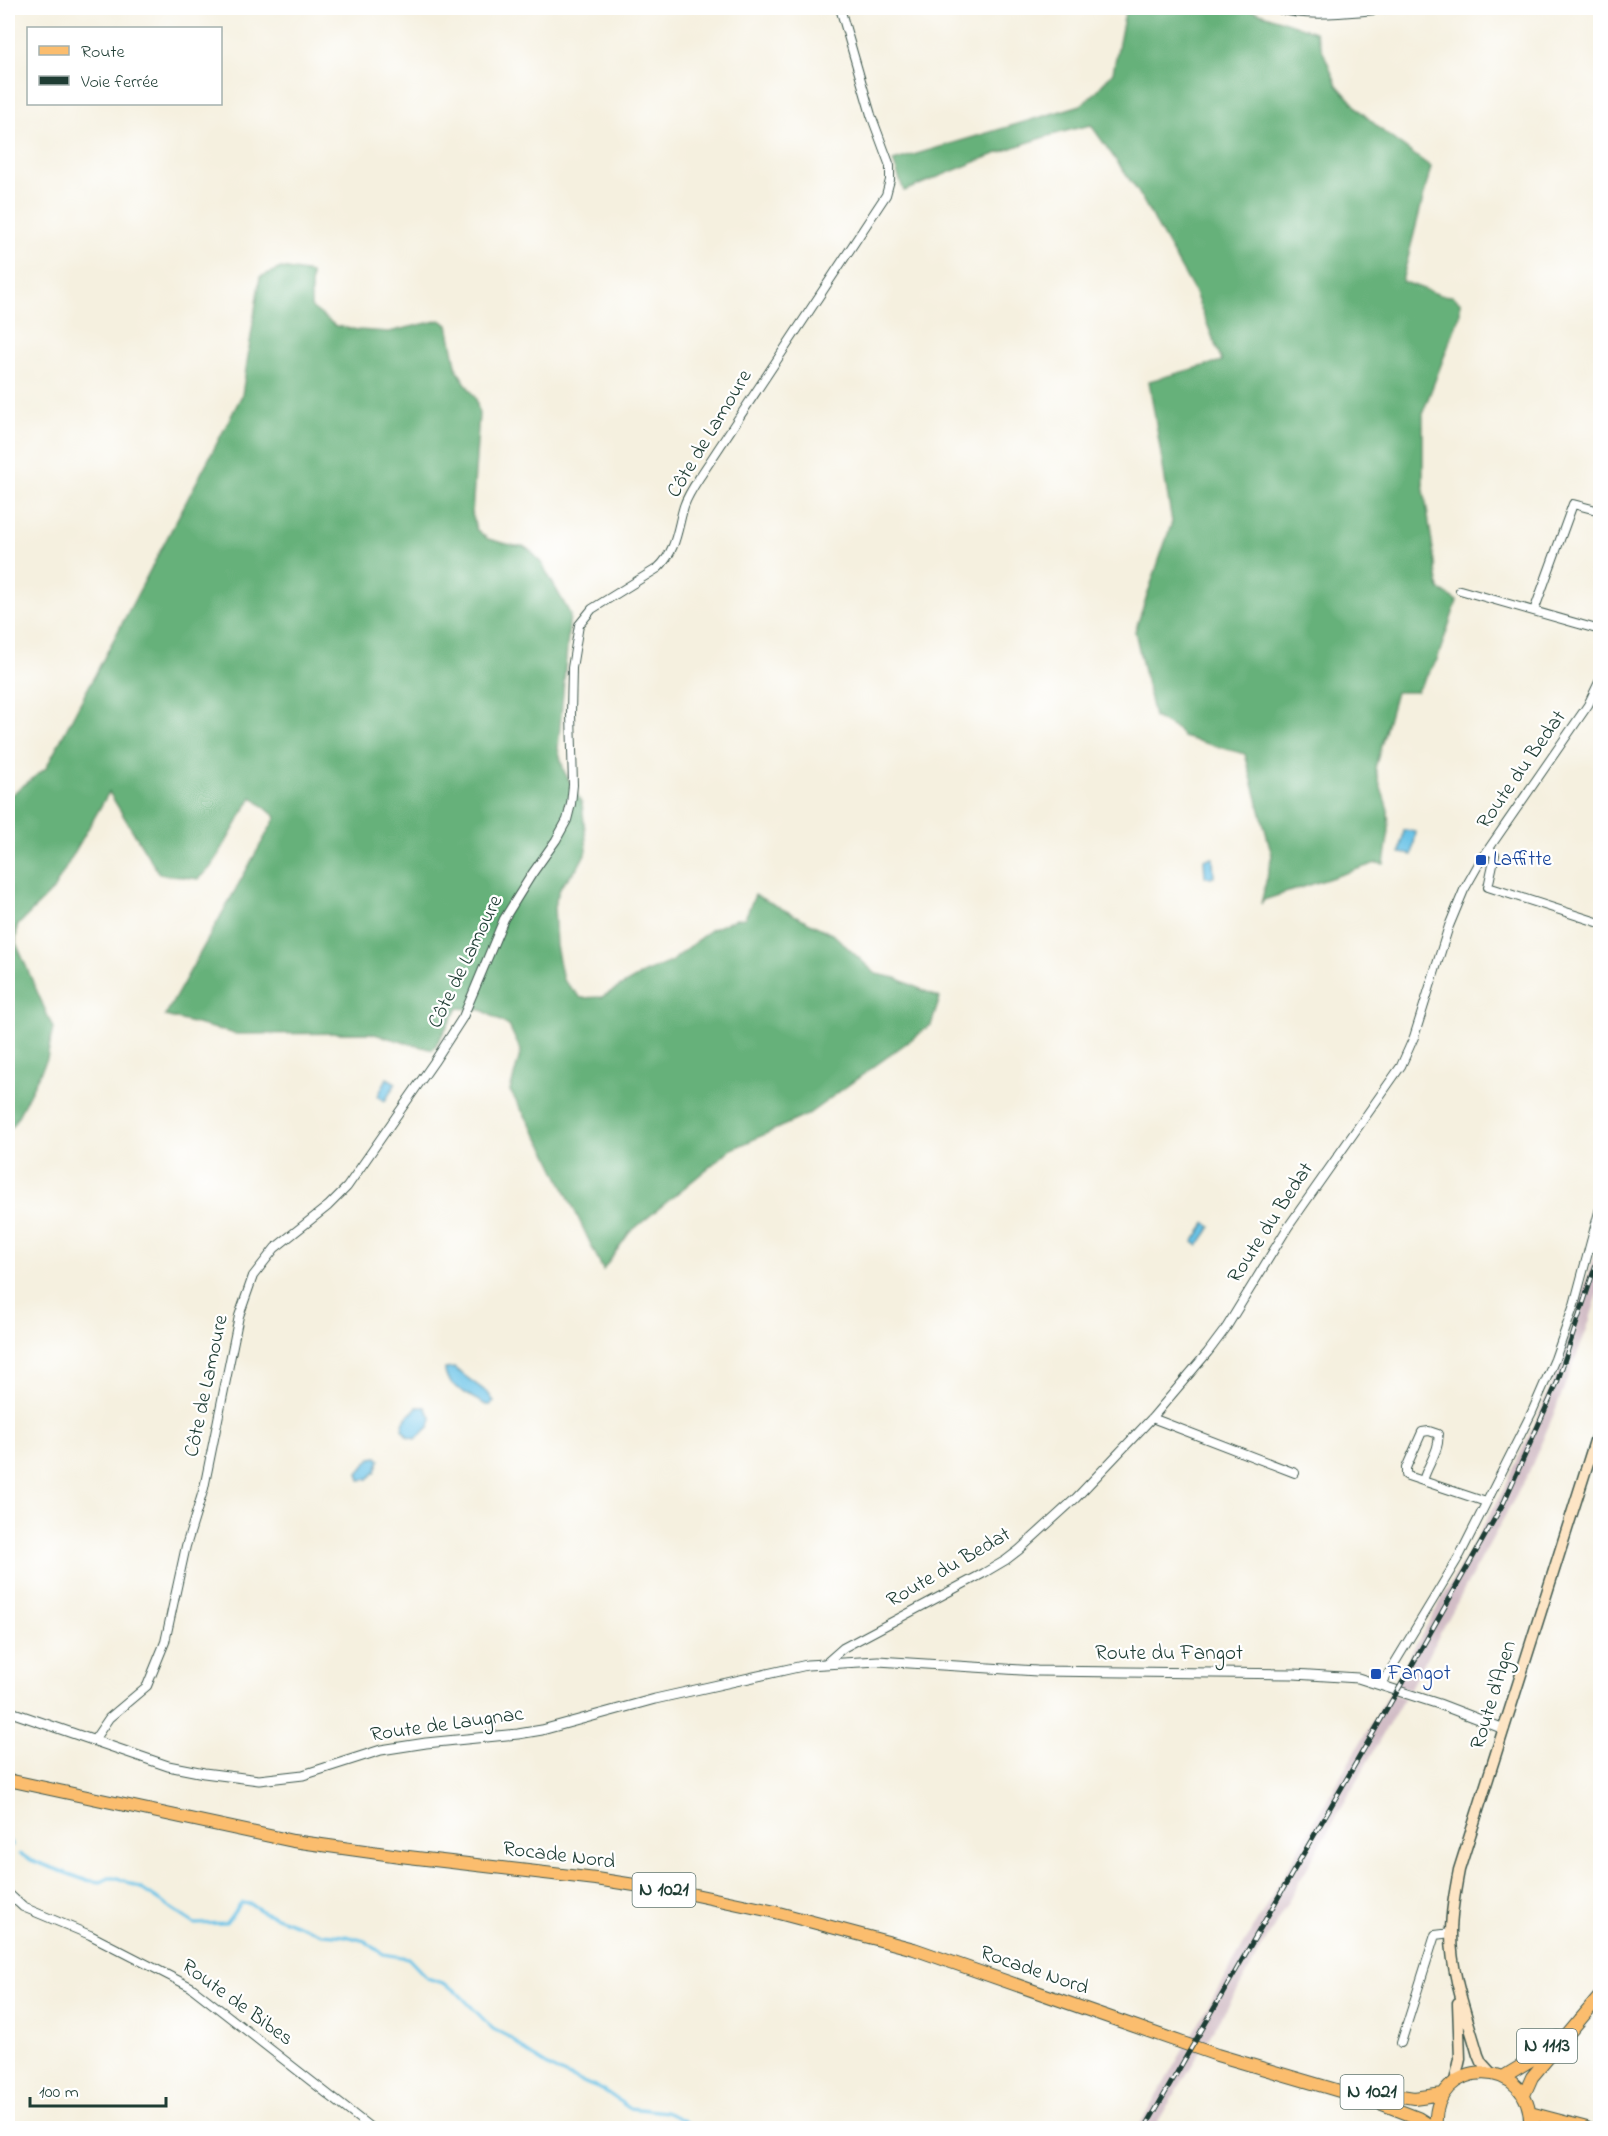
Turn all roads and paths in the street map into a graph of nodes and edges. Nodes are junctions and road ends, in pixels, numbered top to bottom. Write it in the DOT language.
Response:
graph roads {
  1 [pos="840,8"];
  2 [pos="1274,8"];
  3 [pos="1398,8"];
  4 [pos="1600,511"];
  5 [pos="1460,590"];
  6 [pos="1534,611"];
  7 [pos="1600,630"];
  8 [pos="1600,680"];
  9 [pos="1489,849"];
  10 [pos="1600,923"];
  11 [pos="1600,1208"];
  12 [pos="1152,1418"];
  13 [pos="1600,1425"];
  14 [pos="1295,1473"];
  15 [pos="1423,1481"];
  16 [pos="1486,1502"];
  17 [pos="826,1662"];
  18 [pos="1382,1684"];
  19 [pos="8,1711"];
  20 [pos="1504,1729"];
  21 [pos="94,1740"];
  22 [pos="8,1780"];
  23 [pos="8,1893"];
  24 [pos="1451,1933"];
  25 [pos="1457,1981"];
  26 [pos="1600,1995"];
  27 [pos="1588,2011"];
  28 [pos="1401,2043"];
  29 [pos="1497,2075"];
  30 [pos="1302,2079"];
  31 [pos="1455,2081"];
  32 [pos="1443,2094"];
  33 [pos="1524,2095"];
  34 [pos="1530,2113"];
  35 [pos="371,2128"];
  36 [pos="1435,2128"];
  37 [pos="1530,2128"];
  38 [pos="1587,2128"];
  1 -- 21 [label="street, Côte de Lamoure"];
  2 -- 3 [label="street"];
  4 -- 6 [label="street"];
  5 -- 6 [label="street"];
  6 -- 7 [label="street"];
  8 -- 9 [label="street, Route du Bedat"];
  9 -- 10 [label="street"];
  9 -- 12 [label="street, Route du Bedat"];
  11 -- 16 [label="street"];
  12 -- 14 [label="street"];
  12 -- 17 [label="street, Route du Bedat"];
  13 -- 20 [label="main road, Route d'Agen"];
  15 -- 15 [label="street"];
  15 -- 16 [label="street"];
  16 -- 18 [label="street"];
  17 -- 18 [label="street, Route du Fangot"];
  17 -- 21 [label="street, Route de Laugnac"];
  18 -- 20 [label="street, Route du Fangot"];
  19 -- 21 [label="street, Route de Laugnac"];
  20 -- 24 [label="main road, Route d'Agen"];
  22 -- 30 [label="main road, Rocade Nord / N 1021"];
  23 -- 35 [label="street, Route de Bibes"];
  24 -- 25 [label="main road, Route d'Agen"];
  24 -- 28 [label="street"];
  25 -- 29 [label="main road, Route d'Agen"];
  25 -- 31 [label="main road, Route d'Agen"];
  26 -- 27 [label="main road, N 1113"];
  27 -- 29 [label="main road, N 1113"];
  27 -- 33 [label="main road, N 1113"];
  29 -- 31 [label="main road"];
  29 -- 33 [label="main road"];
  30 -- 32 [label="main road, N 1021"];
  30 -- 36 [label="main road, N 1021"];
  31 -- 32 [label="main road"];
  32 -- 36 [label="main road"];
  33 -- 34 [label="main road"];
  34 -- 37 [label="main road"];
  34 -- 38 [label="main road"];
}
